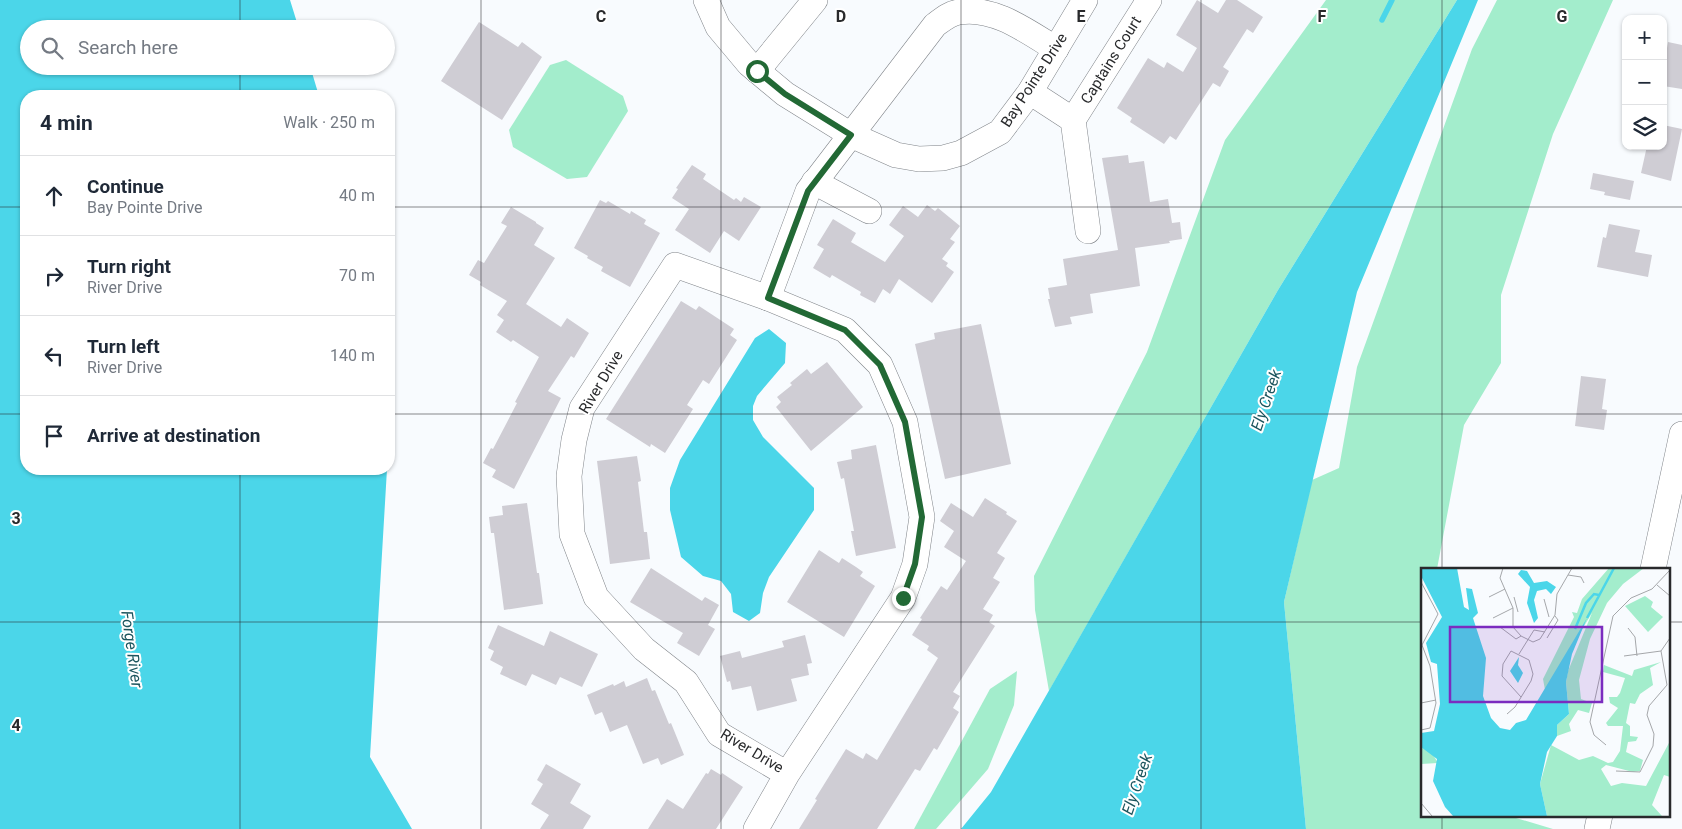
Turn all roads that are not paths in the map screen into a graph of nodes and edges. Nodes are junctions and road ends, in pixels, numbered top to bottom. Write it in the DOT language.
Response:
graph roads {
  1 [pos="706,0"];
  2 [pos="815,0"];
  3 [pos="1085,0"];
  4 [pos="1149,0"];
  5 [pos="1056,49"];
  6 [pos="757,71"];
  7 [pos="1030,92"];
  8 [pos="1073,120"];
  9 [pos="851,135"];
  10 [pos="814,182"];
  11 [pos="869,211"];
  12 [pos="1088,231"];
  13 [pos="768,298"];
  14 [pos="1682,434"];
  15 [pos="1654,568"];
  16 [pos="787,774"];
  17 [pos="1600,816"];
  18 [pos="756,829"];
  19 [pos="1597,829"];
  1 -- 6 [label="street, Bay Pointe Drive"];
  2 -- 6 [label="street"];
  3 -- 5 [label="street, Bay Pointe Drive"];
  4 -- 8 [label="street, Captains Court"];
  5 -- 7 [label="street, Bay Pointe Drive"];
  5 -- 9 [label="street"];
  6 -- 9 [label="street, Bay Pointe Drive"];
  7 -- 8 [label="street, Captains Court"];
  7 -- 9 [label="street, Bay Pointe Drive"];
  8 -- 12 [label="street, Captains Court"];
  9 -- 10 [label="street"];
  10 -- 11 [label="street"];
  10 -- 13 [label="street"];
  13 -- 16 [label="street, River Drive"];
  13 -- 16 [label="street, River Drive"];
  14 -- 15 [label="street"];
  16 -- 18 [label="street"];
  17 -- 19 [label="street"];
}
